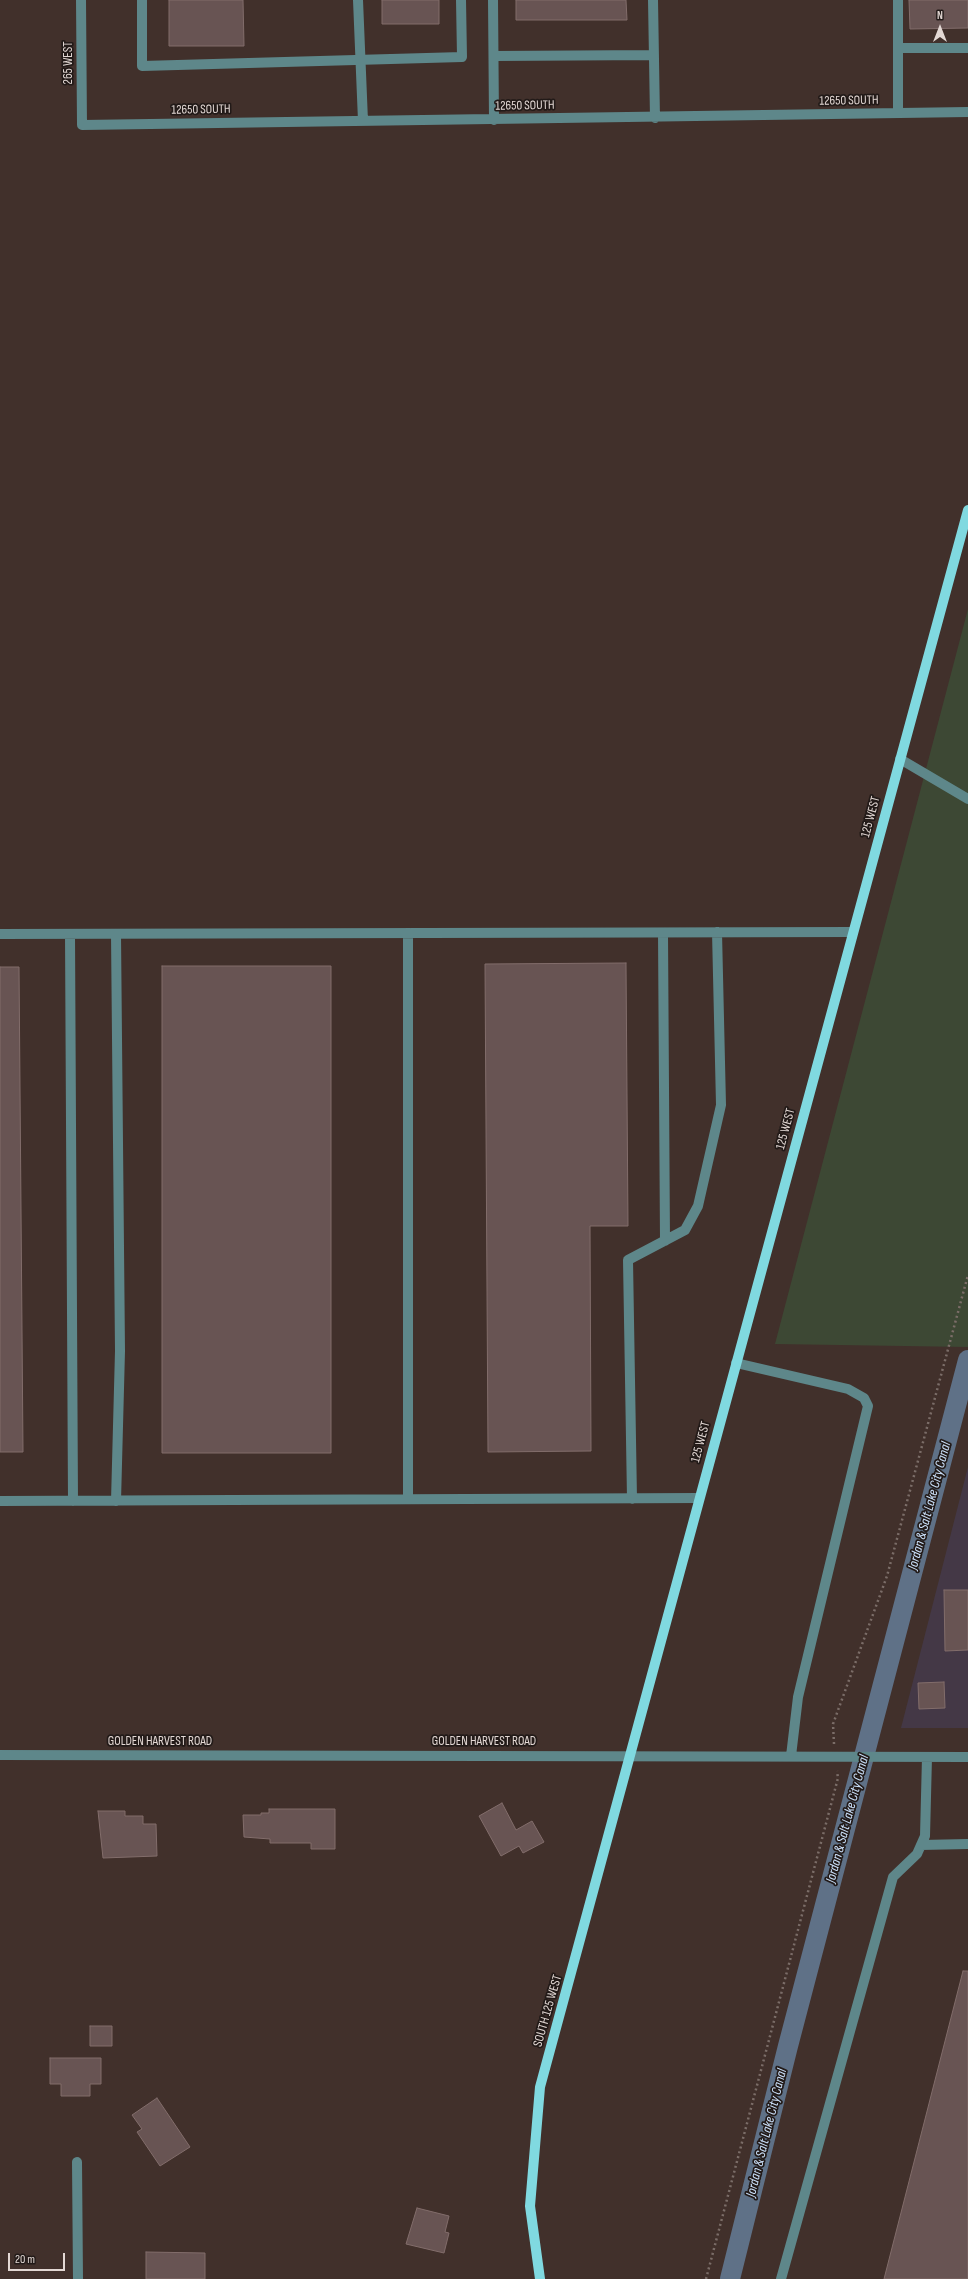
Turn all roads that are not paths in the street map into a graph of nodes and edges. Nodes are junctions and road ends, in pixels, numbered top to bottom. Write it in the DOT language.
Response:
graph roads {
  1 [pos="81,0"];
  2 [pos="142,0"];
  3 [pos="358,0"];
  4 [pos="461,0"];
  5 [pos="493,0"];
  6 [pos="653,0"];
  7 [pos="898,0"];
  8 [pos="898,48"];
  9 [pos="968,48"];
  10 [pos="654,55"];
  11 [pos="494,56"];
  12 [pos="361,61"];
  13 [pos="968,112"];
  14 [pos="898,113"];
  15 [pos="655,118"];
  16 [pos="494,120"];
  17 [pos="363,121"];
  18 [pos="82,125"];
  19 [pos="968,510"];
  20 [pos="900,759"];
  21 [pos="968,799"];
  22 [pos="717,932"];
  23 [pos="853,932"];
  24 [pos="408,933"];
  25 [pos="663,933"];
  26 [pos="0,934"];
  27 [pos="70,934"];
  28 [pos="116,934"];
  29 [pos="665,1241"];
  30 [pos="736,1363"];
  31 [pos="699,1498"];
  32 [pos="408,1499"];
  33 [pos="632,1499"];
  34 [pos="0,1501"];
  35 [pos="72,1501"];
  36 [pos="116,1501"];
  37 [pos="0,1755"];
  38 [pos="629,1755"];
  39 [pos="791,1756"];
  40 [pos="927,1757"];
  41 [pos="968,1757"];
  42 [pos="968,1844"];
  43 [pos="921,1845"];
  44 [pos="77,2162"];
  45 [pos="78,2279"];
  46 [pos="540,2279"];
  47 [pos="781,2279"];
  1 -- 18 [label="street, 265 WEST"];
  2 -- 12 [label="street"];
  3 -- 12 [label="street"];
  4 -- 12 [label="street"];
  5 -- 11 [label="street"];
  6 -- 10 [label="street"];
  7 -- 8 [label="street"];
  8 -- 9 [label="street"];
  8 -- 14 [label="street"];
  10 -- 11 [label="street"];
  10 -- 15 [label="street"];
  11 -- 16 [label="street"];
  12 -- 17 [label="street"];
  13 -- 14 [label="street, 12650 SOUTH"];
  14 -- 15 [label="street, 12650 SOUTH"];
  15 -- 16 [label="street, 12650 SOUTH"];
  16 -- 17 [label="street, 12650 SOUTH"];
  17 -- 18 [label="street, 12650 SOUTH"];
  19 -- 20 [label="main road, 125 WEST"];
  20 -- 21 [label="street"];
  20 -- 23 [label="main road, 125 WEST"];
  22 -- 23 [label="street"];
  22 -- 25 [label="street"];
  22 -- 29 [label="street"];
  23 -- 30 [label="main road, 125 WEST"];
  24 -- 25 [label="street"];
  24 -- 28 [label="street"];
  24 -- 32 [label="street"];
  25 -- 29 [label="street"];
  26 -- 27 [label="street"];
  27 -- 28 [label="street"];
  27 -- 35 [label="street"];
  28 -- 36 [label="street"];
  29 -- 33 [label="street"];
  30 -- 31 [label="main road, 125 WEST"];
  30 -- 39 [label="street"];
  31 -- 33 [label="street"];
  31 -- 38 [label="main road, 125 WEST"];
  32 -- 33 [label="street"];
  32 -- 36 [label="street"];
  34 -- 35 [label="street"];
  35 -- 36 [label="street"];
  37 -- 38 [label="street, GOLDEN HARVEST ROAD"];
  38 -- 39 [label="street, GOLDEN HARVEST ROAD"];
  38 -- 46 [label="main road, SOUTH 125 WEST"];
  39 -- 40 [label="street, GOLDEN HARVEST ROAD"];
  40 -- 41 [label="street, GOLDEN HARVEST ROAD"];
  40 -- 43 [label="street"];
  42 -- 43 [label="street"];
  43 -- 47 [label="street"];
  44 -- 45 [label="street"];
}
